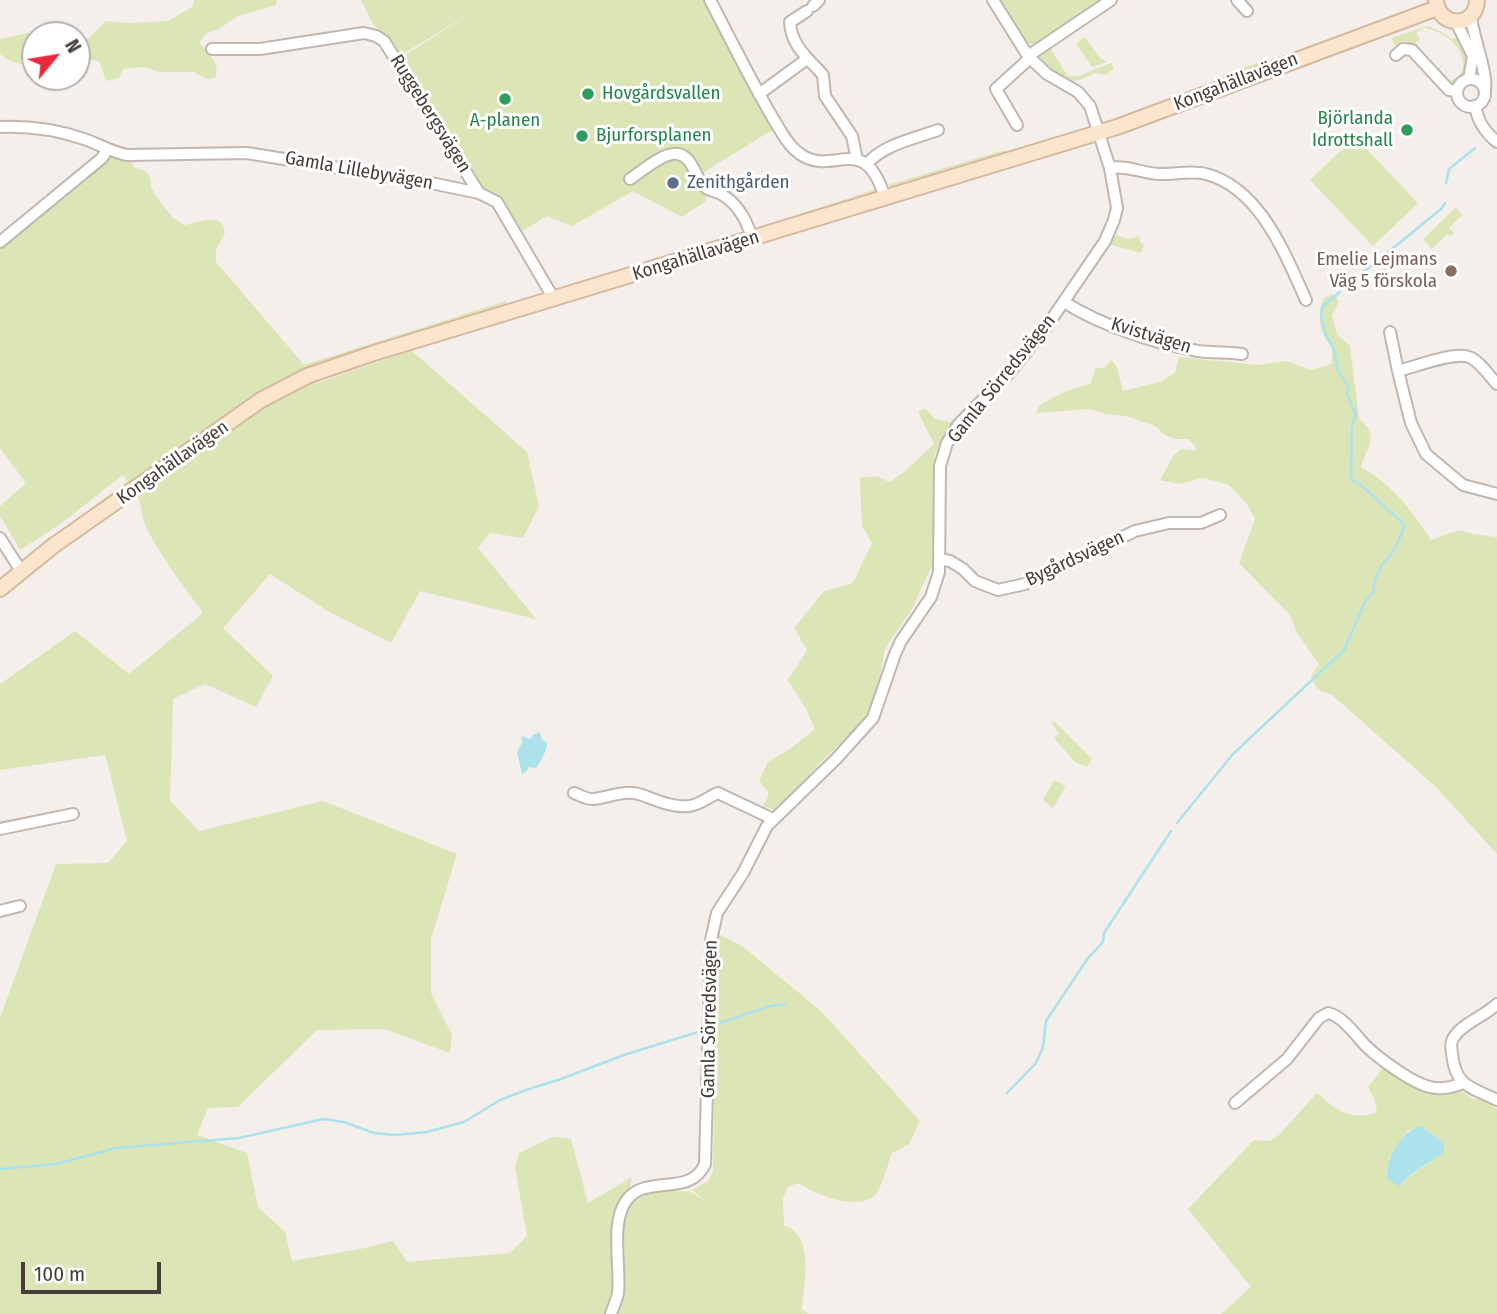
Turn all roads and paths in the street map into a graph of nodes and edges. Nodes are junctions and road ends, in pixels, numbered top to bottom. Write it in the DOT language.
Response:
graph roads {
  1 [pos="710,0"];
  2 [pos="993,0"];
  3 [pos="1111,0"];
  4 [pos="1237,0"];
  5 [pos="1477,0"];
  6 [pos="1436,4"];
  7 [pos="813,6"];
  8 [pos="1247,11"];
  9 [pos="1471,17"];
  10 [pos="1456,22"];
  11 [pos="212,49"];
  12 [pos="1396,55"];
  13 [pos="1029,57"];
  14 [pos="807,59"];
  15 [pos="1469,79"];
  16 [pos="1485,90"];
  17 [pos="1457,91"];
  18 [pos="759,94"];
  19 [pos="1475,106"];
  20 [pos="1017,125"];
  21 [pos="0,127"];
  22 [pos="938,130"];
  23 [pos="1100,132"];
  24 [pos="1497,142"];
  25 [pos="107,150"];
  26 [pos="862,162"];
  27 [pos="1110,168"];
  28 [pos="630,179"];
  29 [pos="479,193"];
  30 [pos="885,198"];
  31 [pos="752,238"];
  32 [pos="0,242"];
  33 [pos="554,299"];
  34 [pos="1306,300"];
  35 [pos="1064,302"];
  36 [pos="1390,332"];
  37 [pos="1242,354"];
  38 [pos="1398,371"];
  39 [pos="1497,384"];
  40 [pos="1497,494"];
  41 [pos="1220,515"];
  42 [pos="0,538"];
  43 [pos="939,559"];
  44 [pos="22,571"];
  45 [pos="0,589"];
  46 [pos="574,793"];
  47 [pos="72,814"];
  48 [pos="773,819"];
  49 [pos="0,829"];
  50 [pos="20,906"];
  51 [pos="0,911"];
  52 [pos="1497,1004"];
  53 [pos="1463,1083"];
  54 [pos="1497,1100"];
  55 [pos="1235,1103"];
  56 [pos="611,1314"];
  1 -- 18 [label="street"];
  2 -- 13 [label="street, Gamla Sörredsvägen"];
  3 -- 13 [label="street"];
  4 -- 8 [label="street"];
  5 -- 9 [label="street"];
  6 -- 10 [label="street, Kongahällavägen"];
  6 -- 23 [label="street, Kongahällavägen"];
  7 -- 14 [label="street"];
  9 -- 10 [label="street"];
  9 -- 16 [label="street"];
  10 -- 15 [label="street"];
  11 -- 29 [label="street, Ruggebergsvägen"];
  12 -- 17 [label="street"];
  13 -- 20 [label="street"];
  13 -- 23 [label="street, Gamla Sörredsvägen"];
  14 -- 18 [label="street"];
  14 -- 26 [label="street"];
  15 -- 16 [label="street"];
  15 -- 17 [label="street"];
  16 -- 19 [label="street"];
  17 -- 19 [label="street"];
  18 -- 26 [label="street"];
  19 -- 24 [label="street"];
  21 -- 25 [label="street, Gamla Lillebyvägen"];
  22 -- 26 [label="street"];
  23 -- 27 [label="street, Gamla Sörredsvägen"];
  23 -- 30 [label="street, Kongahällavägen"];
  25 -- 29 [label="street, Gamla Lillebyvägen"];
  25 -- 32 [label="street"];
  26 -- 30 [label="street"];
  27 -- 34 [label="street"];
  27 -- 35 [label="street, Gamla Sörredsvägen"];
  28 -- 31 [label="street"];
  29 -- 33 [label="street, Gamla Lillebyvägen"];
  30 -- 31 [label="street, Kongahällavägen"];
  31 -- 33 [label="street, Kongahällavägen"];
  33 -- 44 [label="street, Kongahällavägen"];
  35 -- 37 [label="street, Kvistvägen"];
  35 -- 43 [label="street, Gamla Sörredsvägen"];
  36 -- 38 [label="street"];
  38 -- 39 [label="street"];
  38 -- 40 [label="street"];
  41 -- 43 [label="street, Bygårdsvägen"];
  42 -- 44 [label="street"];
  43 -- 48 [label="street, Gamla Sörredsvägen"];
  44 -- 45 [label="street, Kongahällavägen"];
  46 -- 48 [label="street"];
  47 -- 49 [label="street"];
  48 -- 56 [label="street, Gamla Sörredsvägen"];
  50 -- 51 [label="street"];
  52 -- 53 [label="street"];
  53 -- 54 [label="street"];
  53 -- 55 [label="street"];
}
